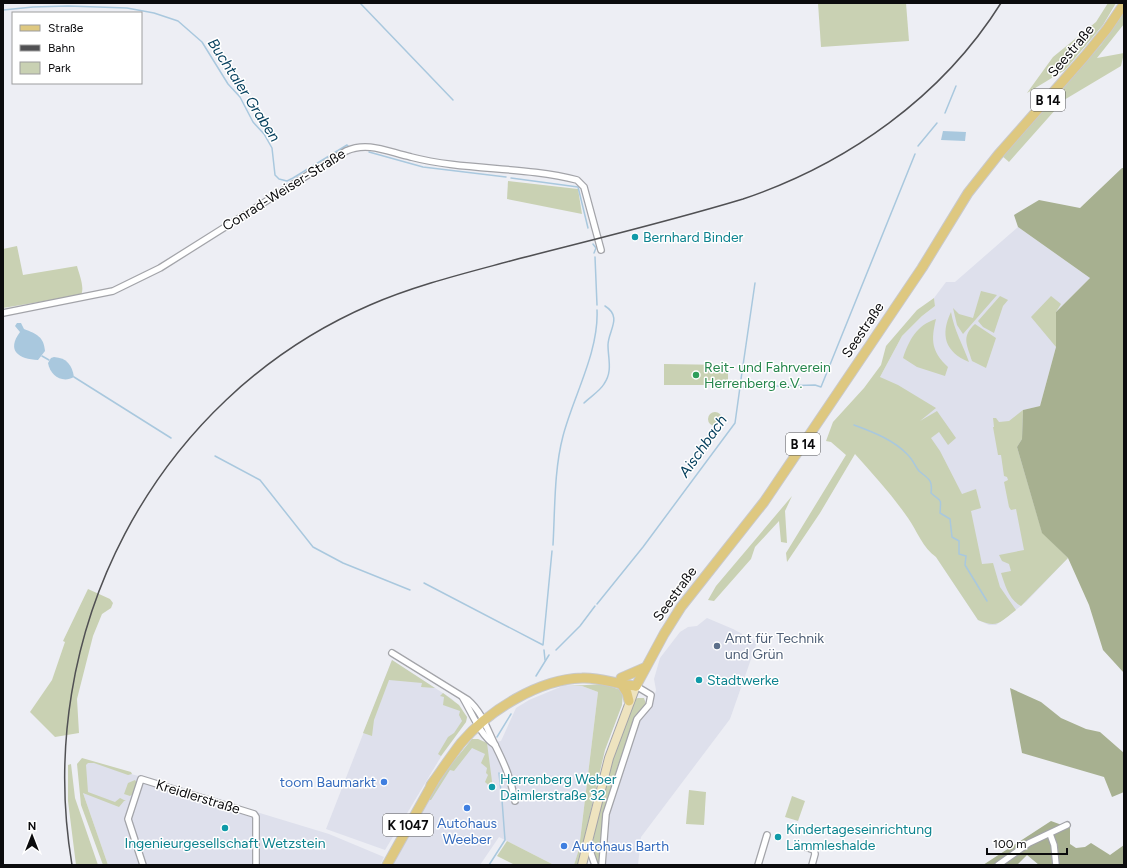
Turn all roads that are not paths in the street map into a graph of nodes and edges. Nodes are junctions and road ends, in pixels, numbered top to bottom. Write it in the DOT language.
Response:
graph roads {
  1 [pos="1124,4"];
  2 [pos="601,250"];
  3 [pos="3,313"];
  4 [pos="392,653"];
  5 [pos="644,668"];
  6 [pos="621,682"];
  7 [pos="636,686"];
  8 [pos="629,701"];
  9 [pos="480,722"];
  10 [pos="515,801"];
  11 [pos="1067,825"];
  12 [pos="1050,834"];
  13 [pos="767,835"];
  14 [pos="587,842"];
  15 [pos="805,848"];
  16 [pos="143,865"];
  17 [pos="256,865"];
  18 [pos="387,865"];
  19 [pos="582,865"];
  20 [pos="595,865"];
  21 [pos="602,865"];
  22 [pos="758,865"];
  23 [pos="812,865"];
  24 [pos="998,865"];
  25 [pos="1056,865"];
  1 -- 5 [label="main road, Seestraße / B 14"];
  2 -- 3 [label="street, Conrad-Weiser-Straße"];
  4 -- 9 [label="street"];
  5 -- 6 [label="main road"];
  5 -- 7 [label="main road, Seestraße / B 14"];
  6 -- 7 [label="main road, K 1047"];
  6 -- 8 [label="main road"];
  6 -- 9 [label="main road, K 1047"];
  7 -- 8 [label="main road, Seestraße / B 14"];
  7 -- 21 [label="street"];
  8 -- 14 [label="main road, Seestraße / B 14"];
  9 -- 10 [label="street"];
  9 -- 18 [label="main road, K 1047"];
  11 -- 12 [label="street"];
  12 -- 24 [label="street"];
  12 -- 25 [label="street"];
  13 -- 22 [label="street"];
  14 -- 19 [label="main road, Seestraße / B 14"];
  14 -- 20 [label="street"];
  15 -- 23 [label="street"];
  16 -- 17 [label="street, Kreidlerstraße"];
}
